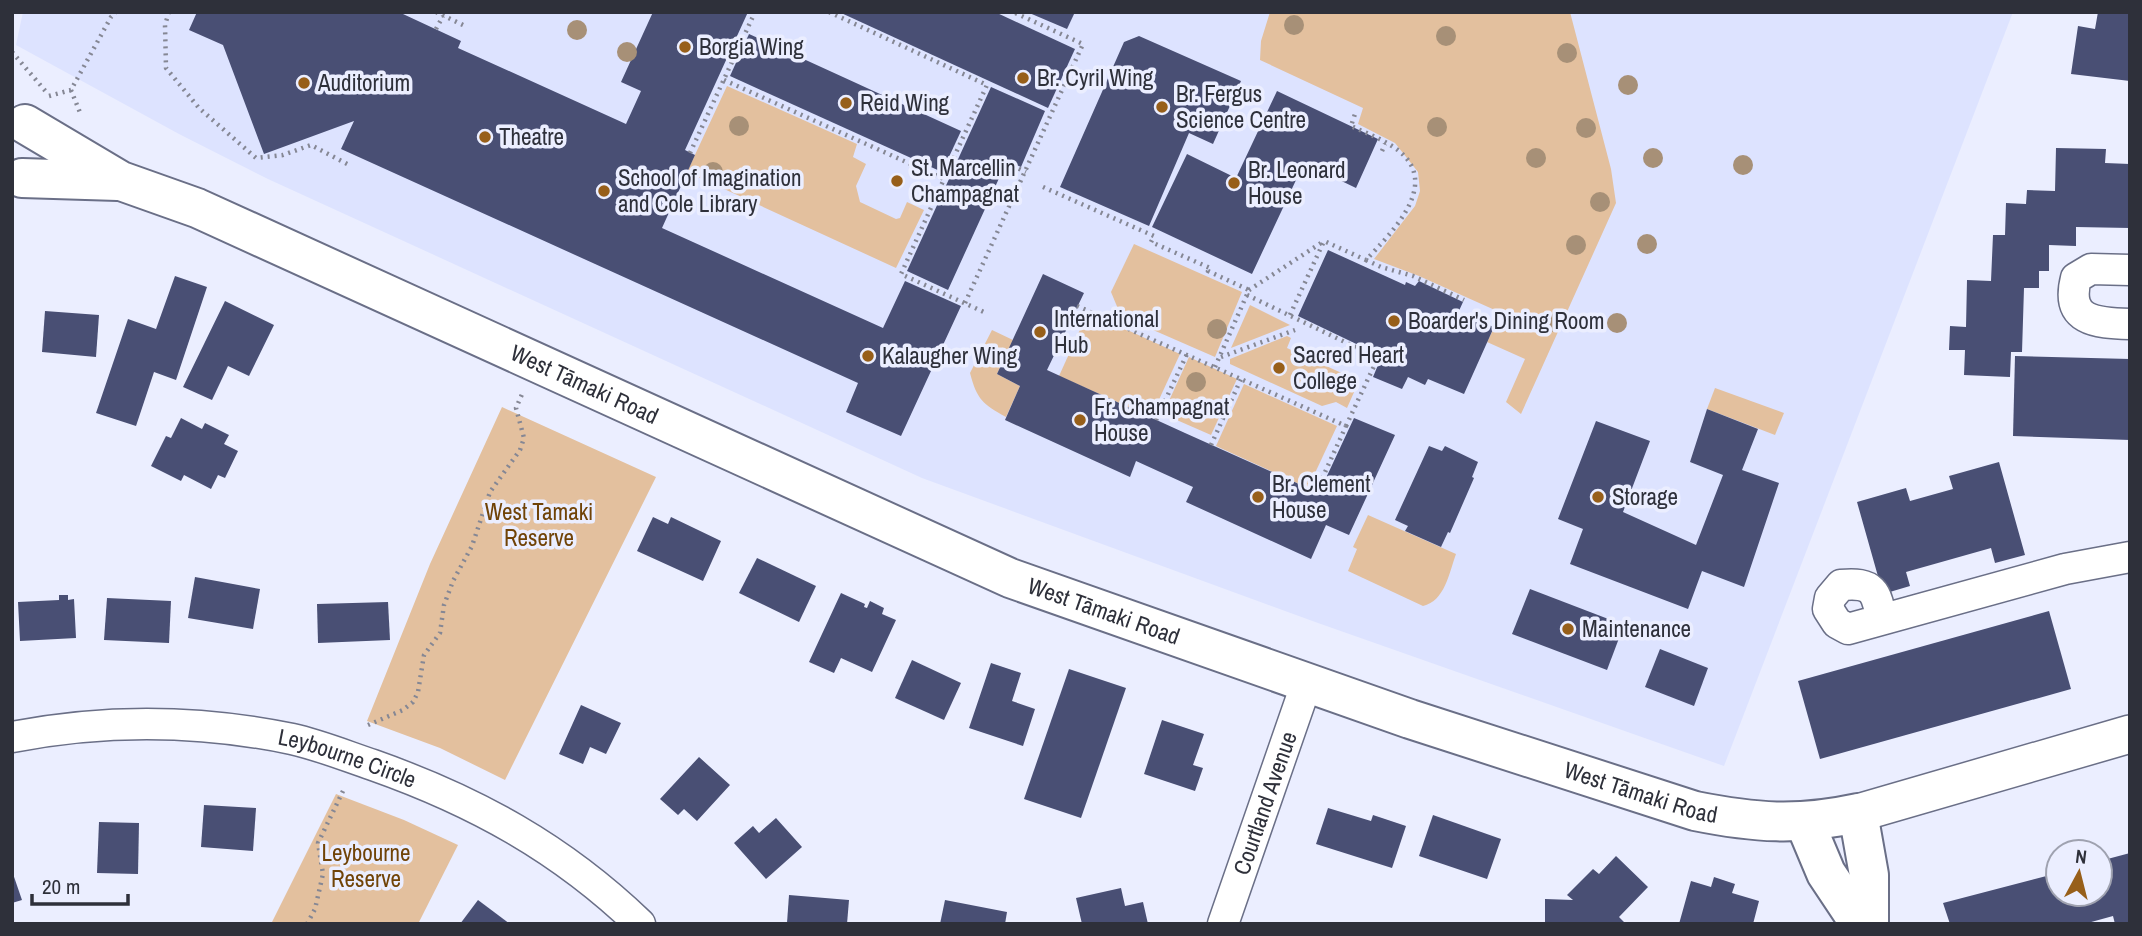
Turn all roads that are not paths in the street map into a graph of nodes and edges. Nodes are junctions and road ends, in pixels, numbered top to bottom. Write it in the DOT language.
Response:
graph roads {
  1 [pos="19,119"];
  2 [pos="121,181"];
  3 [pos="17,182"];
  4 [pos="2130,270"];
  5 [pos="2130,324"];
  6 [pos="2130,557"];
  7 [pos="1881,620"];
  8 [pos="1307,682"];
  9 [pos="2130,734"];
  10 [pos="12,737"];
  11 [pos="1857,813"];
  12 [pos="1805,822"];
  13 [pos="639,924"];
  14 [pos="1223,924"];
  15 [pos="1860,924"];
  16 [pos="1869,924"];
  1 -- 2 [label="main road, West Tāmaki Road"];
  1 -- 3 [label="main road"];
  2 -- 3 [label="main road, West Tāmaki Road"];
  2 -- 8 [label="main road, West Tāmaki Road"];
  4 -- 5 [label="street"];
  6 -- 7 [label="street"];
  8 -- 12 [label="main road, West Tāmaki Road"];
  8 -- 14 [label="street, Courtland Avenue"];
  9 -- 11 [label="street, West Tāmaki Road"];
  10 -- 13 [label="street, Leybourne Circle"];
  11 -- 12 [label="main road, West Tāmaki Road"];
  11 -- 16 [label="main road"];
  12 -- 15 [label="main road"];
}
